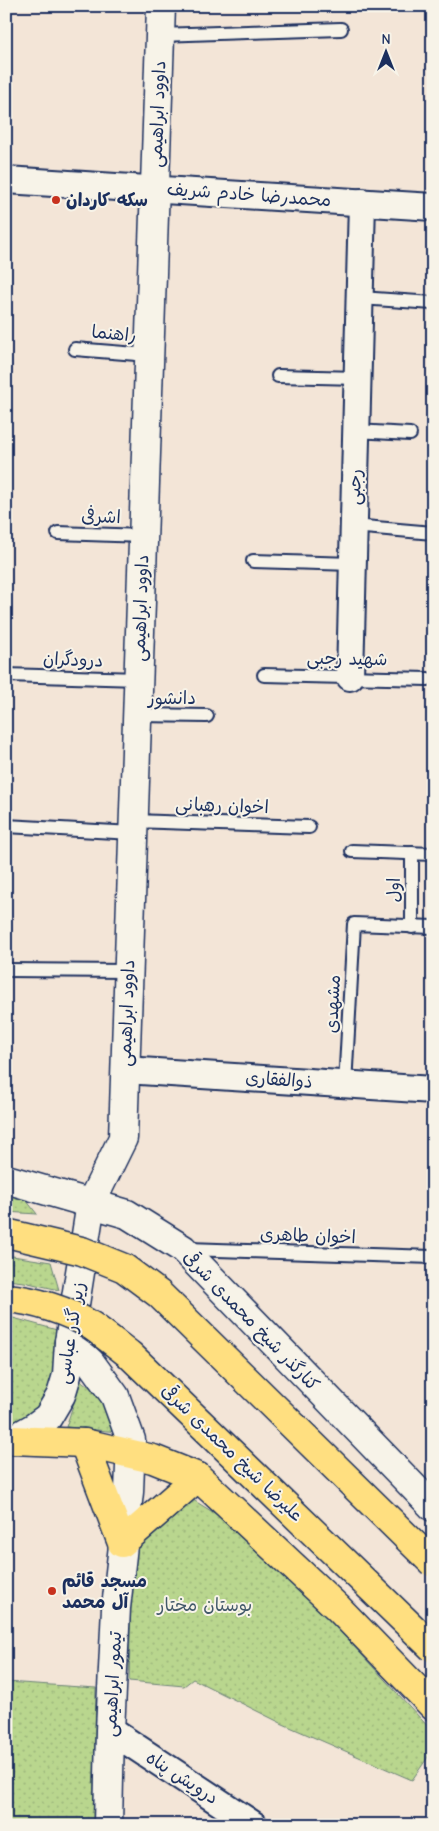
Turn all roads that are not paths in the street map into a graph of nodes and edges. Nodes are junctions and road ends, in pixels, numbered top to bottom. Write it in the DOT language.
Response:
graph roads {
  1 [pos="161,6"];
  2 [pos="341,29"];
  3 [pos="160,35"];
  4 [pos="6,180"];
  5 [pos="155,189"];
  6 [pos="362,202"];
  7 [pos="433,206"];
  8 [pos="360,298"];
  9 [pos="433,303"];
  10 [pos="75,349"];
  11 [pos="149,355"];
  12 [pos="278,376"];
  13 [pos="358,378"];
  14 [pos="356,431"];
  15 [pos="410,434"];
  16 [pos="354,526"];
  17 [pos="58,533"];
  18 [pos="433,533"];
  19 [pos="143,536"];
  20 [pos="253,561"];
  21 [pos="353,564"];
  22 [pos="6,675"];
  23 [pos="264,675"];
  24 [pos="350,677"];
  25 [pos="428,679"];
  26 [pos="138,680"];
  27 [pos="137,715"];
  28 [pos="207,716"];
  29 [pos="6,826"];
  30 [pos="133,827"];
  31 [pos="309,827"];
  32 [pos="352,851"];
  33 [pos="412,853"];
  34 [pos="433,854"];
  35 [pos="412,927"];
  36 [pos="433,927"];
  37 [pos="6,970"];
  38 [pos="128,970"];
  39 [pos="125,1070"];
  40 [pos="345,1085"];
  41 [pos="433,1090"];
  42 [pos="6,1180"];
  43 [pos="91,1203"];
  44 [pos="6,1233"];
  45 [pos="183,1249"];
  46 [pos="433,1257"];
  47 [pos="6,1298"];
  48 [pos="69,1342"];
  49 [pos="9,1441"];
  50 [pos="84,1443"];
  51 [pos="130,1454"];
  52 [pos="198,1477"];
  53 [pos="433,1507"];
  54 [pos="122,1543"];
  55 [pos="433,1563"];
  56 [pos="433,1648"];
  57 [pos="433,1706"];
  58 [pos="110,1730"];
  59 [pos="113,1820"];
  60 [pos="254,1825"];
  1 -- 3 [label="street, داوود ابراهیمی"];
  2 -- 3 [label="lane"];
  3 -- 5 [label="street, داوود ابراهیمی"];
  4 -- 5 [label="street, محمدرضا خادم شریف"];
  5 -- 6 [label="street, محمدرضا خادم شریف"];
  5 -- 11 [label="street, داوود ابراهیمی"];
  6 -- 7 [label="street, محمدرضا خادم شریف"];
  6 -- 8 [label="street, رجبی"];
  8 -- 9 [label="lane"];
  8 -- 13 [label="street, رجبی"];
  10 -- 11 [label="lane, راهنما"];
  11 -- 19 [label="street, داوود ابراهیمی"];
  12 -- 13 [label="lane"];
  13 -- 14 [label="street, رجبی"];
  14 -- 15 [label="lane"];
  14 -- 16 [label="street, رجبی"];
  16 -- 18 [label="lane"];
  16 -- 21 [label="street, رجبی"];
  17 -- 19 [label="lane, اشرفی"];
  19 -- 26 [label="street, داوود ابراهیمی"];
  20 -- 21 [label="lane"];
  21 -- 24 [label="street, رجبی"];
  22 -- 26 [label="lane, درودگران"];
  23 -- 24 [label="lane, شهید رجبی"];
  24 -- 25 [label="lane, شهید رجبی"];
  26 -- 27 [label="street, داوود ابراهیمی"];
  27 -- 28 [label="lane, دانشور"];
  27 -- 30 [label="street, داوود ابراهیمی"];
  29 -- 30 [label="lane, اخوان رهبانی"];
  30 -- 31 [label="lane, اخوان رهبانی"];
  30 -- 38 [label="street, داوود ابراهیمی"];
  32 -- 33 [label="lane, اول"];
  33 -- 34 [label="lane, اول"];
  33 -- 35 [label="lane, اول"];
  35 -- 36 [label="lane"];
  35 -- 40 [label="lane, مشهدی"];
  37 -- 38 [label="lane"];
  38 -- 39 [label="street, داوود ابراهیمی"];
  39 -- 40 [label="street, ذوالفقاری"];
  39 -- 43 [label="street, داوود ابراهیمی"];
  40 -- 41 [label="street, ذوالفقاری"];
  42 -- 43 [label="street, کنارگذر شیخ محمدی شرقی"];
  43 -- 45 [label="street, کنارگذر شیخ محمدی شرقی"];
  43 -- 48 [label="street, زیر گذر عباسی"];
  44 -- 55 [label="main road, bridge"];
  45 -- 46 [label="lane, اخوان طاهری"];
  45 -- 53 [label="street, کنارگذر شیخ محمدی شرقی"];
  47 -- 56 [label="main road, علیرضا شیخ محمدی شرقی, bridge"];
  48 -- 49 [label="street, زیر گذر عباسی"];
  48 -- 51 [label="street, تیمور ابراهیمی"];
  49 -- 50 [label="main road"];
  50 -- 51 [label="main road"];
  50 -- 54 [label="main road"];
  51 -- 52 [label="main road"];
  51 -- 54 [label="street, تیمور ابراهیمی"];
  52 -- 54 [label="main road"];
  52 -- 57 [label="main road"];
  54 -- 58 [label="street, تیمور ابراهیمی"];
  58 -- 59 [label="street, تیمور ابراهیمی"];
  58 -- 60 [label="street, درویش پناه"];
}
